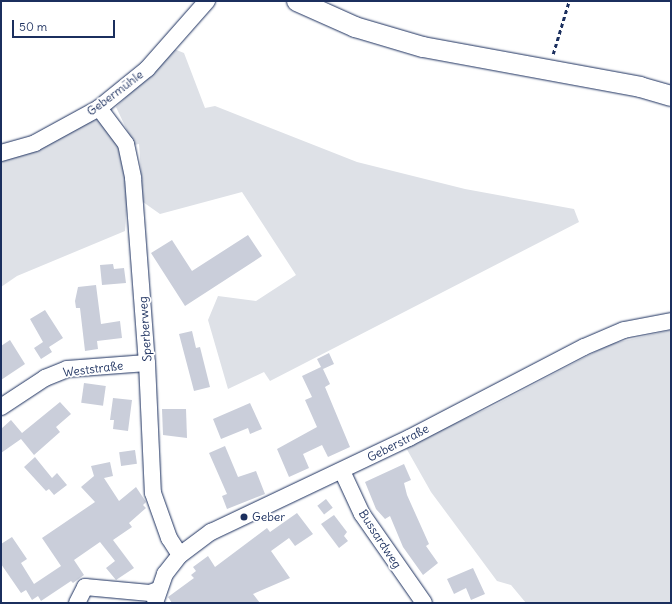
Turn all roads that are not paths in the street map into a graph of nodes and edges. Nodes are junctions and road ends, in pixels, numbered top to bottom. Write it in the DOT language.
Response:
graph roads {
  1 [pos="207,1"];
  2 [pos="297,1"];
  3 [pos="671,96"];
  4 [pos="99,108"];
  5 [pos="1,153"];
  6 [pos="671,321"];
  7 [pos="147,363"];
  8 [pos="1,407"];
  9 [pos="342,471"];
  10 [pos="180,555"];
  11 [pos="157,596"];
  12 [pos="77,603"];
  13 [pos="424,603"];
  1 -- 4 [label="street, Gebermühle"];
  2 -- 3 [label="street"];
  4 -- 5 [label="street, Gebermühle"];
  4 -- 7 [label="street, Sperberweg"];
  6 -- 9 [label="street, Geberstraße"];
  7 -- 8 [label="street, Weststraße"];
  7 -- 10 [label="street, Sperberweg"];
  9 -- 10 [label="street, Geberstraße"];
  9 -- 13 [label="street, Bussardweg"];
  10 -- 11 [label="street, Geberstraße"];
  11 -- 12 [label="street"];
}
